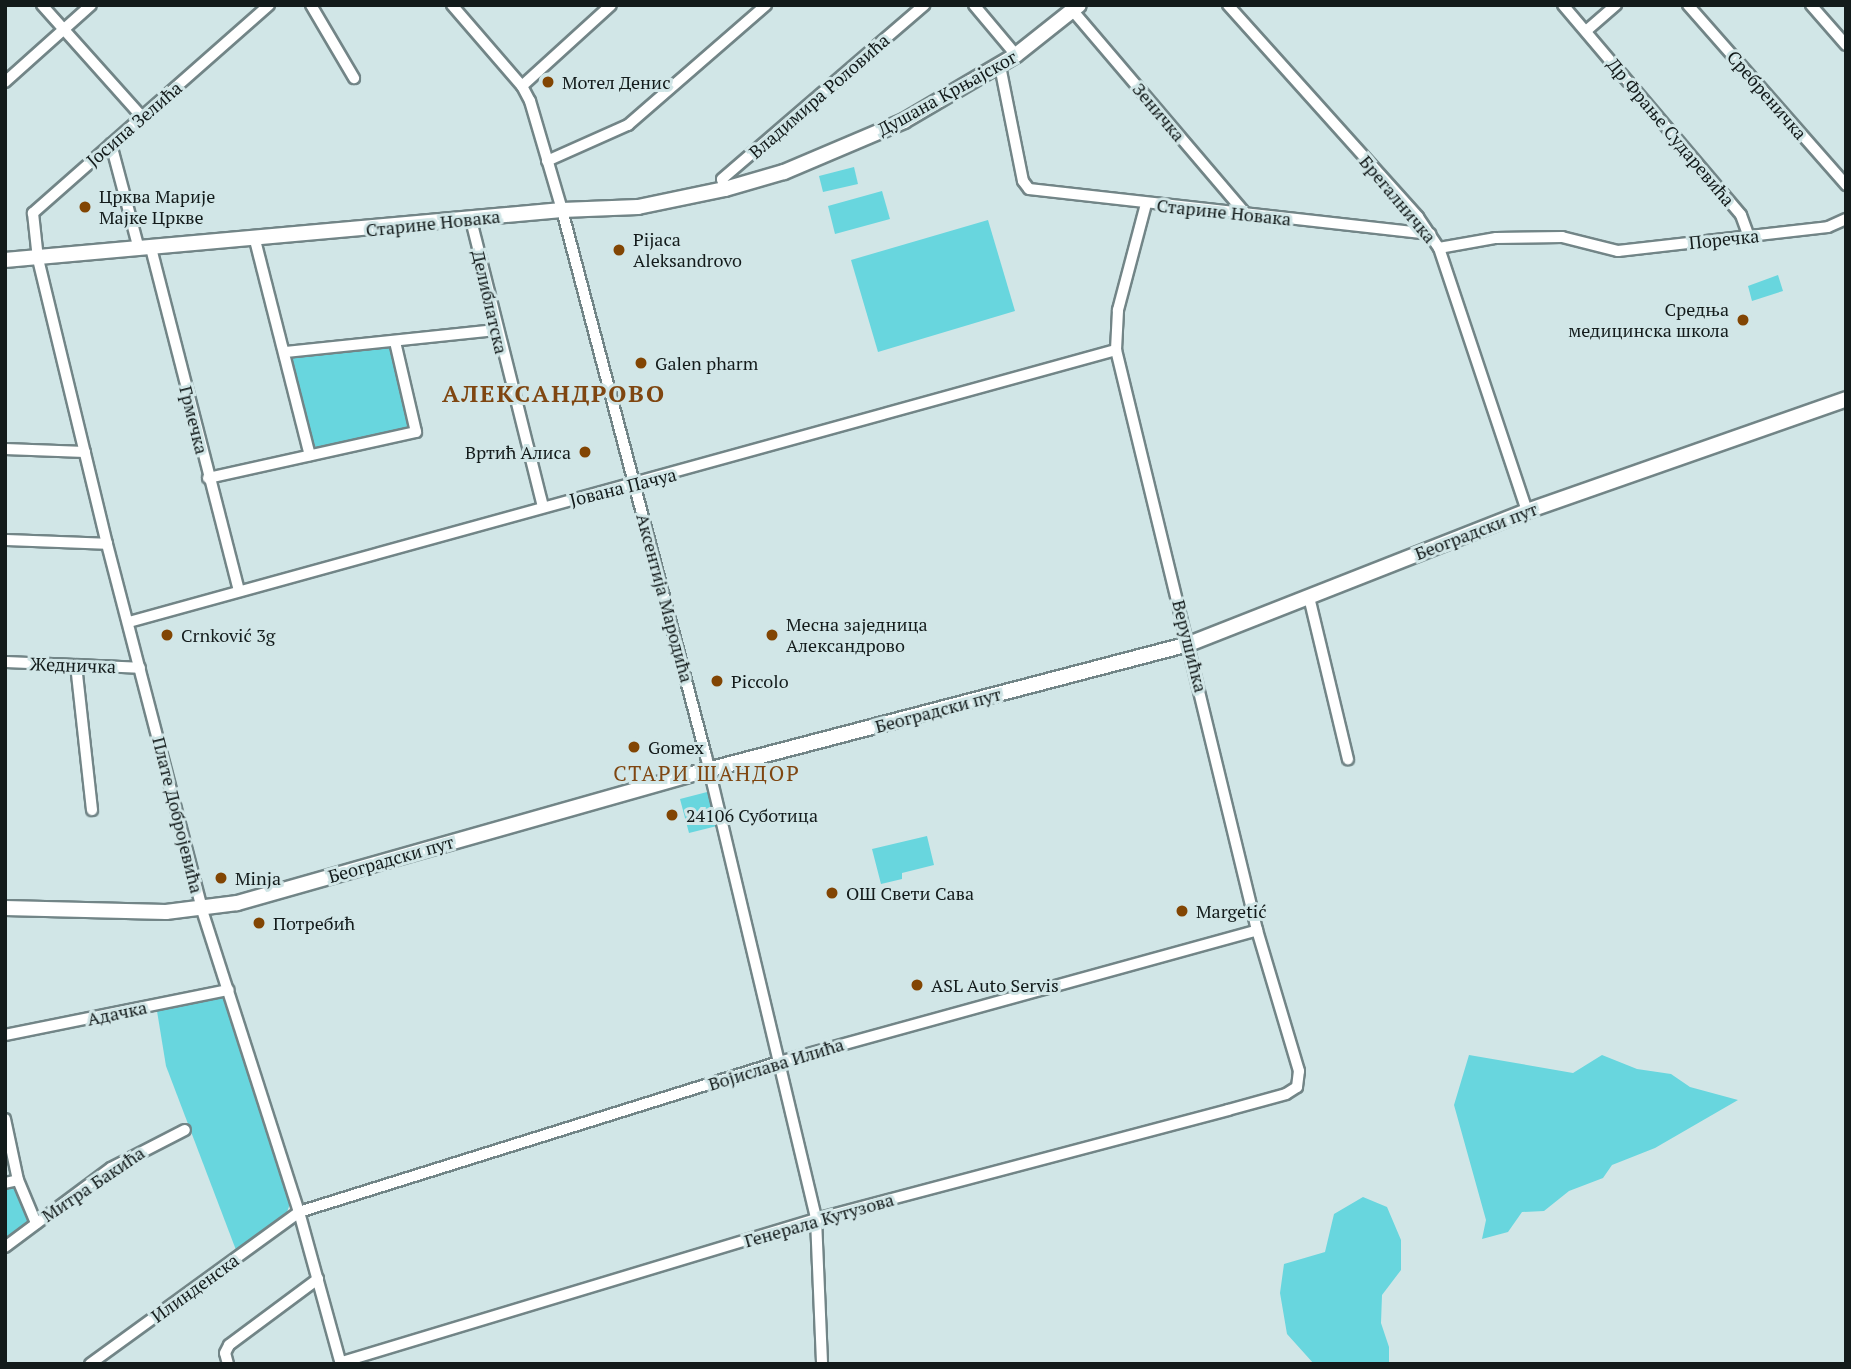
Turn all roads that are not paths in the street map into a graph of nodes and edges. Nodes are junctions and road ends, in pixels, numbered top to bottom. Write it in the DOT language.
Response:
graph roads {
  1 [pos="42,5"];
  2 [pos="91,5"];
  3 [pos="269,5"];
  4 [pos="311,5"];
  5 [pos="452,5"];
  6 [pos="611,5"];
  7 [pos="766,5"];
  8 [pos="924,5"];
  9 [pos="974,5"];
  10 [pos="1228,5"];
  11 [pos="1563,5"];
  12 [pos="1616,5"];
  13 [pos="1688,5"];
  14 [pos="1811,5"];
  15 [pos="1076,8"];
  16 [pos="64,29"];
  17 [pos="1586,31"];
  18 [pos="1846,45"];
  19 [pos="1016,55"];
  20 [pos="1000,66"];
  21 [pos="354,78"];
  22 [pos="5,82"];
  23 [pos="522,86"];
  24 [pos="142,117"];
  25 [pos="111,144"];
  26 [pos="547,161"];
  27 [pos="1846,185"];
  28 [pos="725,189"];
  29 [pos="1146,204"];
  30 [pos="562,210"];
  31 [pos="1246,214"];
  32 [pos="1846,219"];
  33 [pos="471,220"];
  34 [pos="1430,234"];
  35 [pos="1749,237"];
  36 [pos="255,240"];
  37 [pos="1439,248"];
  38 [pos="145,249"];
  39 [pos="38,258"];
  40 [pos="5,260"];
  41 [pos="496,330"];
  42 [pos="395,342"];
  43 [pos="1116,350"];
  44 [pos="286,352"];
  45 [pos="1846,399"];
  46 [pos="5,449"];
  47 [pos="85,452"];
  48 [pos="310,455"];
  49 [pos="208,478"];
  50 [pos="635,485"];
  51 [pos="543,506"];
  52 [pos="1527,511"];
  53 [pos="5,540"];
  54 [pos="107,544"];
  55 [pos="239,591"];
  56 [pos="1309,597"];
  57 [pos="129,622"];
  58 [pos="1189,644"];
  59 [pos="5,662"];
  60 [pos="76,664"];
  61 [pos="141,668"];
  62 [pos="1348,759"];
  63 [pos="709,769"];
  64 [pos="92,810"];
  65 [pos="5,908"];
  66 [pos="202,910"];
  67 [pos="1257,930"];
  68 [pos="229,990"];
  69 [pos="5,1035"];
  70 [pos="779,1062"];
  71 [pos="1297,1087"];
  72 [pos="5,1119"];
  73 [pos="185,1130"];
  74 [pos="18,1180"];
  75 [pos="5,1183"];
  76 [pos="299,1212"];
  77 [pos="816,1219"];
  78 [pos="36,1223"];
  79 [pos="5,1247"];
  80 [pos="318,1279"];
  81 [pos="342,1363"];
  82 [pos="90,1364"];
  83 [pos="228,1364"];
  84 [pos="822,1364"];
  1 -- 16 [label="street"];
  2 -- 16 [label="street"];
  3 -- 24 [label="street, Јосипа Зелића"];
  4 -- 21 [label="street"];
  5 -- 23 [label="street, Аксентија Мародића"];
  6 -- 23 [label="street"];
  7 -- 26 [label="street"];
  8 -- 28 [label="street, Владимира Роловића"];
  9 -- 19 [label="street"];
  10 -- 34 [label="street, Брегалничка"];
  11 -- 17 [label="street, Др Фрање Сударевића"];
  12 -- 17 [label="street"];
  13 -- 27 [label="street, Сребреничка"];
  14 -- 18 [label="street"];
  15 -- 19 [label="main road, Душана Крњајског"];
  15 -- 31 [label="street, Зеничка"];
  16 -- 22 [label="street"];
  16 -- 24 [label="street"];
  17 -- 35 [label="street, Др Фрање Сударевића"];
  19 -- 20 [label="main road, Душана Крњајског"];
  20 -- 28 [label="main road, Душана Крњајског"];
  20 -- 29 [label="street, Старине Новака"];
  23 -- 26 [label="street, Аксентија Мародића"];
  24 -- 25 [label="street, Јосипа Зелића"];
  25 -- 38 [label="street"];
  25 -- 39 [label="street, Јосипа Зелића"];
  26 -- 30 [label="street, Аксентија Мародића"];
  28 -- 30 [label="main road, Старине Новака"];
  29 -- 31 [label="street, Старине Новака"];
  29 -- 43 [label="street, Верушићка"];
  30 -- 33 [label="main road, Старине Новака"];
  30 -- 50 [label="street, Аксентија Мародића"];
  31 -- 34 [label="street, Старине Новака"];
  32 -- 35 [label="street, Поречка"];
  33 -- 36 [label="main road, Старине Новака"];
  33 -- 41 [label="street, Делиблатска"];
  34 -- 37 [label="street, Брегалничка"];
  35 -- 37 [label="street, Поречка"];
  36 -- 38 [label="main road, Старине Новака"];
  36 -- 44 [label="street"];
  37 -- 52 [label="street, Брегалничка"];
  38 -- 39 [label="main road, Старине Новака"];
  38 -- 49 [label="street, Грмечка"];
  39 -- 40 [label="main road, Старине Новака"];
  39 -- 47 [label="street, Плате Добројевића"];
  41 -- 42 [label="street"];
  41 -- 51 [label="street, Делиблатска"];
  42 -- 44 [label="street"];
  42 -- 48 [label="street"];
  43 -- 50 [label="street, Јована Пачуа"];
  43 -- 58 [label="street, Верушићка"];
  44 -- 48 [label="street"];
  45 -- 52 [label="main road, Београдски пут"];
  46 -- 47 [label="street"];
  47 -- 54 [label="street, Плате Добројевића"];
  48 -- 49 [label="street"];
  49 -- 55 [label="street, Грмечка"];
  50 -- 51 [label="street, Јована Пачуа"];
  50 -- 63 [label="street, Аксентија Мародића"];
  51 -- 55 [label="street, Јована Пачуа"];
  52 -- 56 [label="main road, Београдски пут"];
  53 -- 54 [label="street"];
  54 -- 57 [label="street, Плате Добројевића"];
  55 -- 57 [label="street, Јована Пачуа"];
  56 -- 58 [label="main road, Београдски пут"];
  56 -- 62 [label="street"];
  57 -- 61 [label="street, Плате Добројевића"];
  58 -- 63 [label="main road, Београдски пут"];
  58 -- 67 [label="street, Верушићка"];
  59 -- 60 [label="street, Жедничка"];
  60 -- 61 [label="street, Жедничка"];
  60 -- 64 [label="street"];
  61 -- 66 [label="street, Плате Добројевића"];
  63 -- 66 [label="main road, Београдски пут"];
  63 -- 70 [label="street, Аксентија Мародића"];
  65 -- 66 [label="main road, Београдски пут"];
  66 -- 68 [label="street, Плате Добројевића"];
  67 -- 70 [label="street, Војислава Илића"];
  67 -- 71 [label="street, Верушићка"];
  68 -- 69 [label="street, Адачка"];
  68 -- 76 [label="street, Плате Добројевића"];
  70 -- 76 [label="street, Војислава Илића"];
  70 -- 77 [label="street, Аксентија Мародића"];
  71 -- 77 [label="street, Генерала Кутузова"];
  72 -- 74 [label="street"];
  73 -- 78 [label="street, Митра Бакића"];
  74 -- 75 [label="street"];
  74 -- 78 [label="street"];
  76 -- 80 [label="street, Плате Добројевића"];
  76 -- 82 [label="street, Илинденска"];
  77 -- 81 [label="street, Генерала Кутузова"];
  77 -- 84 [label="street, Аксентија Мародића"];
  78 -- 79 [label="street, Митра Бакића"];
  80 -- 81 [label="street, Плате Добројевића"];
  80 -- 83 [label="street"];
}
